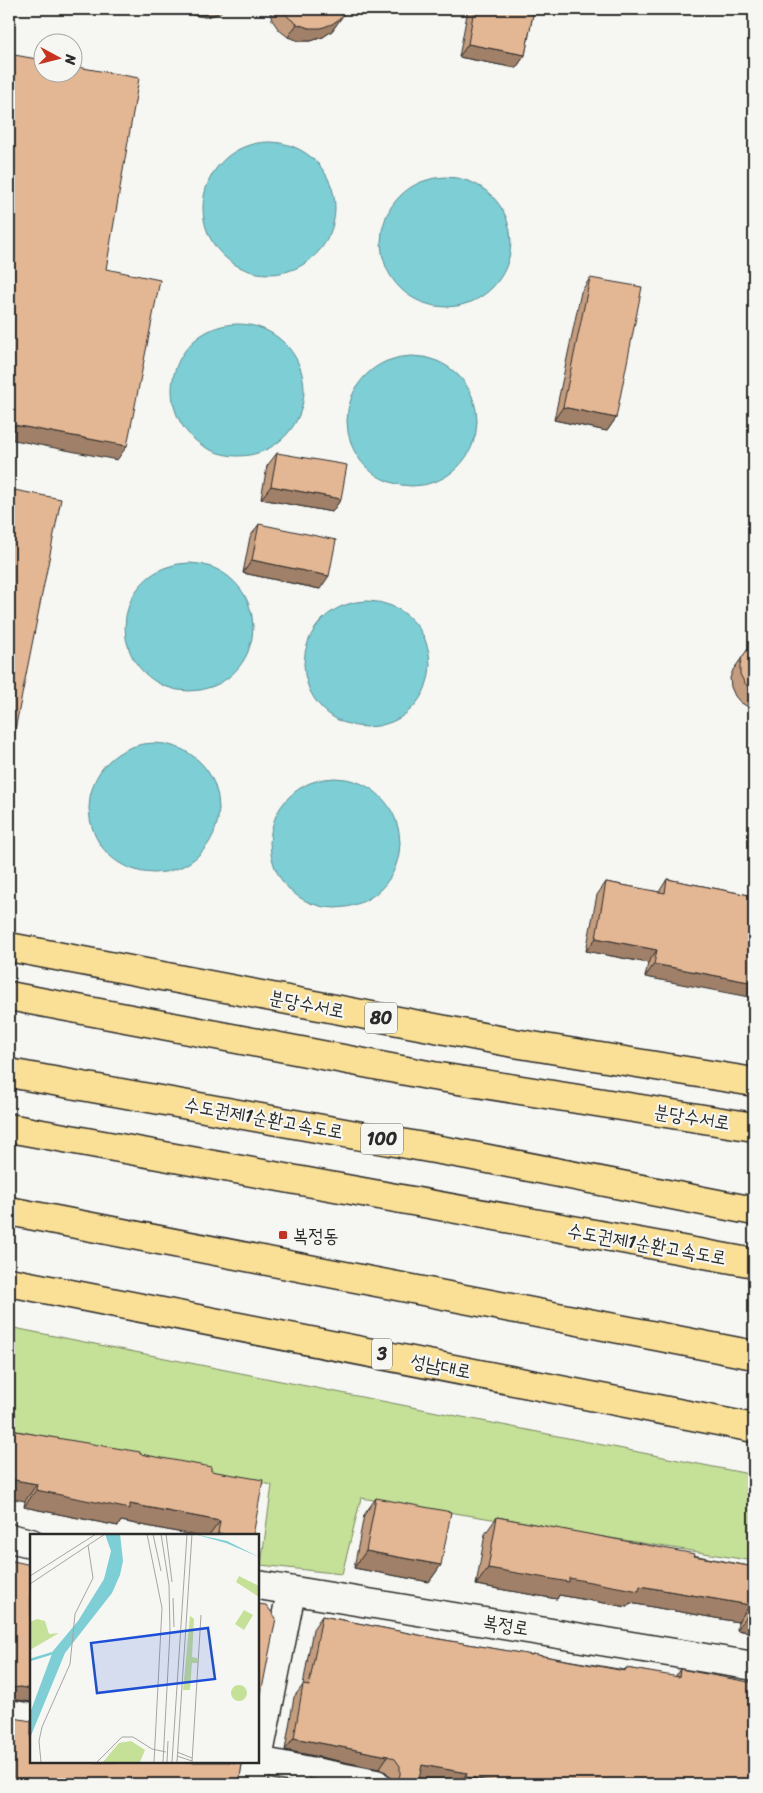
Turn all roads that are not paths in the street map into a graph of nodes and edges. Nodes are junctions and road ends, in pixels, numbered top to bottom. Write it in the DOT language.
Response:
graph roads {
  1 [pos="9,947"];
  2 [pos="9,996"];
  3 [pos="9,1073"];
  4 [pos="754,1082"];
  5 [pos="754,1127"];
  6 [pos="9,1128"];
  7 [pos="9,1211"];
  8 [pos="754,1211"];
  9 [pos="754,1263"];
  10 [pos="9,1282"];
  11 [pos="754,1355"];
  12 [pos="754,1428"];
  13 [pos="9,1538"];
  14 [pos="30,1543"];
  15 [pos="259,1586"];
  16 [pos="291,1592"];
  17 [pos="754,1666"];
  18 [pos="9,1714"];
  19 [pos="30,1718"];
  20 [pos="259,1756"];
  21 [pos="259,1761"];
  22 [pos="258,1763"];
  23 [pos="253,1784"];
  24 [pos="376,1784"];
  1 -- 4 [label="main road, 분당수서로 / 80"];
  2 -- 5 [label="main road, 분당수서로"];
  3 -- 8 [label="main road, 수도권제1순환고속도로 / 100"];
  6 -- 9 [label="main road, 수도권제1순환고속도로"];
  7 -- 11 [label="main road"];
  10 -- 12 [label="main road, 성남대로 / 3"];
  13 -- 14 [label="street"];
  15 -- 16 [label="street, 복정로"];
  16 -- 17 [label="street, 복정로"];
  16 -- 20 [label="street"];
  18 -- 19 [label="street"];
  21 -- 24 [label="street"];
  22 -- 23 [label="street"];
}
